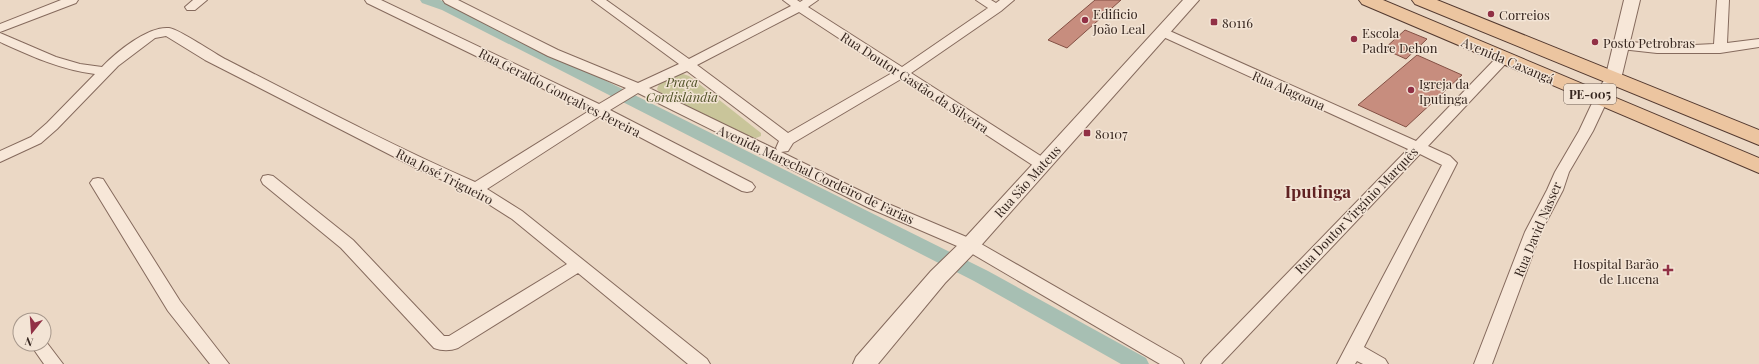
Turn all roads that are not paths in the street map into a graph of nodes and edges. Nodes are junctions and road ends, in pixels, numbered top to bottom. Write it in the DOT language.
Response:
graph roads {
  1 [pos="72,0"];
  2 [pos="371,0"];
  3 [pos="449,0"];
  4 [pos="598,0"];
  5 [pos="812,0"];
  6 [pos="982,0"];
  7 [pos="1008,0"];
  8 [pos="1191,0"];
  9 [pos="1368,0"];
  10 [pos="1421,0"];
  11 [pos="1632,0"];
  12 [pos="1723,0"];
  13 [pos="794,3"];
  14 [pos="997,8"];
  15 [pos="0,28"];
  16 [pos="1163,32"];
  17 [pos="0,36"];
  18 [pos="1759,43"];
  19 [pos="1621,45"];
  20 [pos="1720,49"];
  21 [pos="1504,58"];
  22 [pos="688,65"];
  23 [pos="105,71"];
  24 [pos="902,73"];
  25 [pos="1613,79"];
  26 [pos="632,91"];
  27 [pos="1601,99"];
  28 [pos="602,108"];
  29 [pos="1759,138"];
  30 [pos="786,140"];
  31 [pos="1416,148"];
  32 [pos="0,157"];
  33 [pos="778,158"];
  34 [pos="1042,164"];
  35 [pos="1759,166"];
  36 [pos="268,180"];
  37 [pos="98,183"];
  38 [pos="748,187"];
  39 [pos="476,189"];
  40 [pos="970,245"];
  41 [pos="578,266"];
  42 [pos="45,352"];
  43 [pos="1349,357"];
  44 [pos="213,362"];
  45 [pos="54,364"];
  46 [pos="701,364"];
  47 [pos="864,364"];
  48 [pos="1175,364"];
  49 [pos="1210,364"];
  50 [pos="1379,364"];
  51 [pos="1483,364"];
  1 -- 15 [label="street"];
  2 -- 28 [label="street, Rua Geraldo Gonçalves Pereira"];
  3 -- 26 [label="street, Avenida Marechal Cordeiro de Farias"];
  4 -- 22 [label="street"];
  5 -- 13 [label="street"];
  6 -- 14 [label="street"];
  7 -- 14 [label="street"];
  8 -- 16 [label="street, Rua São Mateus"];
  9 -- 21 [label="main road, Avenida Caxangá / PE-005"];
  10 -- 25 [label="main road, Avenida Caxangá / PE-005"];
  11 -- 19 [label="street"];
  12 -- 20 [label="street"];
  13 -- 22 [label="street"];
  13 -- 24 [label="street, Rua Doutor Gastão da Silveira"];
  14 -- 24 [label="street"];
  16 -- 31 [label="street, Rua Alagoana"];
  16 -- 34 [label="street, Rua São Mateus"];
  17 -- 23 [label="street"];
  18 -- 20 [label="street"];
  19 -- 20 [label="street"];
  19 -- 25 [label="street"];
  21 -- 27 [label="main road, Avenida Caxangá / PE-005"];
  21 -- 31 [label="street, Rua Doutor Virgínio Marquês"];
  22 -- 26 [label="street"];
  22 -- 30 [label="street"];
  23 -- 32 [label="street"];
  23 -- 39 [label="street, Rua José Trigueiro"];
  24 -- 30 [label="street"];
  24 -- 34 [label="street, Rua Doutor Gastão da Silveira"];
  25 -- 27 [label="street"];
  25 -- 29 [label="main road, Avenida Caxangá / PE-005"];
  26 -- 28 [label="street"];
  26 -- 33 [label="street, Avenida Marechal Cordeiro de Farias"];
  27 -- 35 [label="main road, Avenida Caxangá / PE-005"];
  27 -- 51 [label="street, Rua David Nasser"];
  28 -- 38 [label="street, Rua Geraldo Gonçalves Pereira"];
  28 -- 39 [label="street"];
  30 -- 33 [label="street"];
  31 -- 43 [label="street, Rua Alagoana"];
  31 -- 49 [label="street, Rua Doutor Virgínio Marquês"];
  33 -- 40 [label="street, Avenida Marechal Cordeiro de Farias"];
  34 -- 40 [label="street, Rua São Mateus"];
  36 -- 41 [label="street"];
  37 -- 44 [label="street"];
  39 -- 41 [label="street, Rua José Trigueiro"];
  40 -- 47 [label="street, Rua São Mateus"];
  40 -- 48 [label="street, Avenida Marechal Cordeiro de Farias"];
  41 -- 46 [label="street, Rua José Trigueiro"];
  42 -- 45 [label="street"];
  43 -- 50 [label="street"];
}
